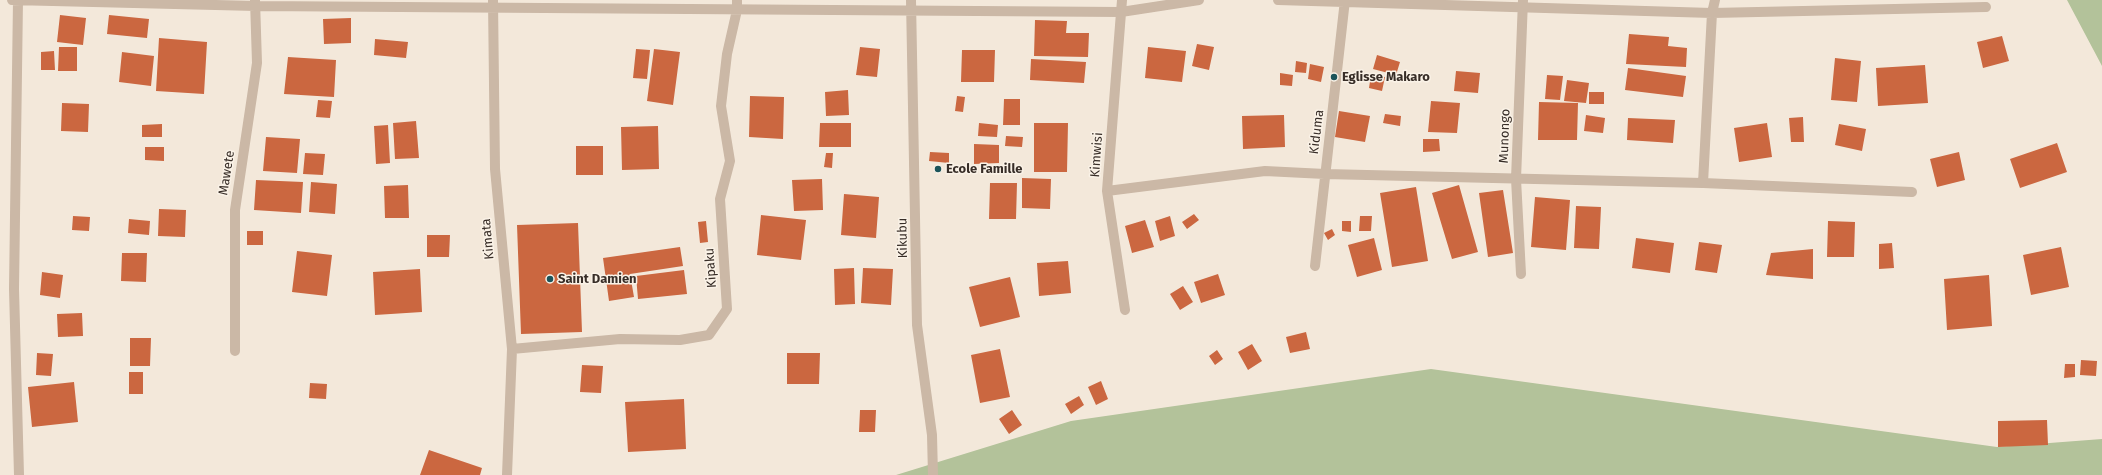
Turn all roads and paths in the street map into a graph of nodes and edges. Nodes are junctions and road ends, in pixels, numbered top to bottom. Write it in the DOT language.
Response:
graph roads {
  1 [pos="12,0"];
  2 [pos="18,0"];
  3 [pos="910,0"];
  4 [pos="1122,0"];
  5 [pos="1199,0"];
  6 [pos="1278,0"];
  7 [pos="1715,0"];
  8 [pos="1345,1"];
  9 [pos="255,3"];
  10 [pos="493,4"];
  11 [pos="1522,4"];
  12 [pos="737,5"];
  13 [pos="1986,7"];
  14 [pos="911,11"];
  15 [pos="1120,12"];
  16 [pos="1712,13"];
  17 [pos="1325,174"];
  18 [pos="1516,179"];
  19 [pos="1703,183"];
  20 [pos="1107,192"];
  21 [pos="1912,192"];
  22 [pos="1314,266"];
  23 [pos="1521,274"];
  24 [pos="1125,310"];
  25 [pos="512,349"];
  26 [pos="235,351"];
  27 [pos="19,475"];
  28 [pos="507,475"];
  29 [pos="933,475"];
  1 -- 2 [label="street"];
  2 -- 9 [label="street"];
  2 -- 27 [label="street"];
  3 -- 14 [label="street, Kikubu"];
  4 -- 15 [label="street, Kimwisi"];
  5 -- 15 [label="street"];
  6 -- 8 [label="street"];
  7 -- 16 [label="street"];
  8 -- 11 [label="street"];
  8 -- 17 [label="street, Kiduma"];
  9 -- 10 [label="street"];
  9 -- 26 [label="street, Mawete"];
  10 -- 12 [label="street"];
  10 -- 25 [label="street, Kimata"];
  11 -- 16 [label="street"];
  11 -- 18 [label="street, Munongo"];
  12 -- 14 [label="street"];
  12 -- 25 [label="street, Kipaku"];
  13 -- 16 [label="street"];
  14 -- 15 [label="street"];
  14 -- 29 [label="street, Kikubu"];
  15 -- 20 [label="street, Kimwisi"];
  16 -- 19 [label="street"];
  17 -- 18 [label="street"];
  17 -- 20 [label="street"];
  17 -- 22 [label="street, Kiduma"];
  18 -- 19 [label="street"];
  18 -- 23 [label="street, Munongo"];
  19 -- 21 [label="street"];
  20 -- 24 [label="street, Kimwisi"];
  25 -- 28 [label="street, Kimata"];
}
